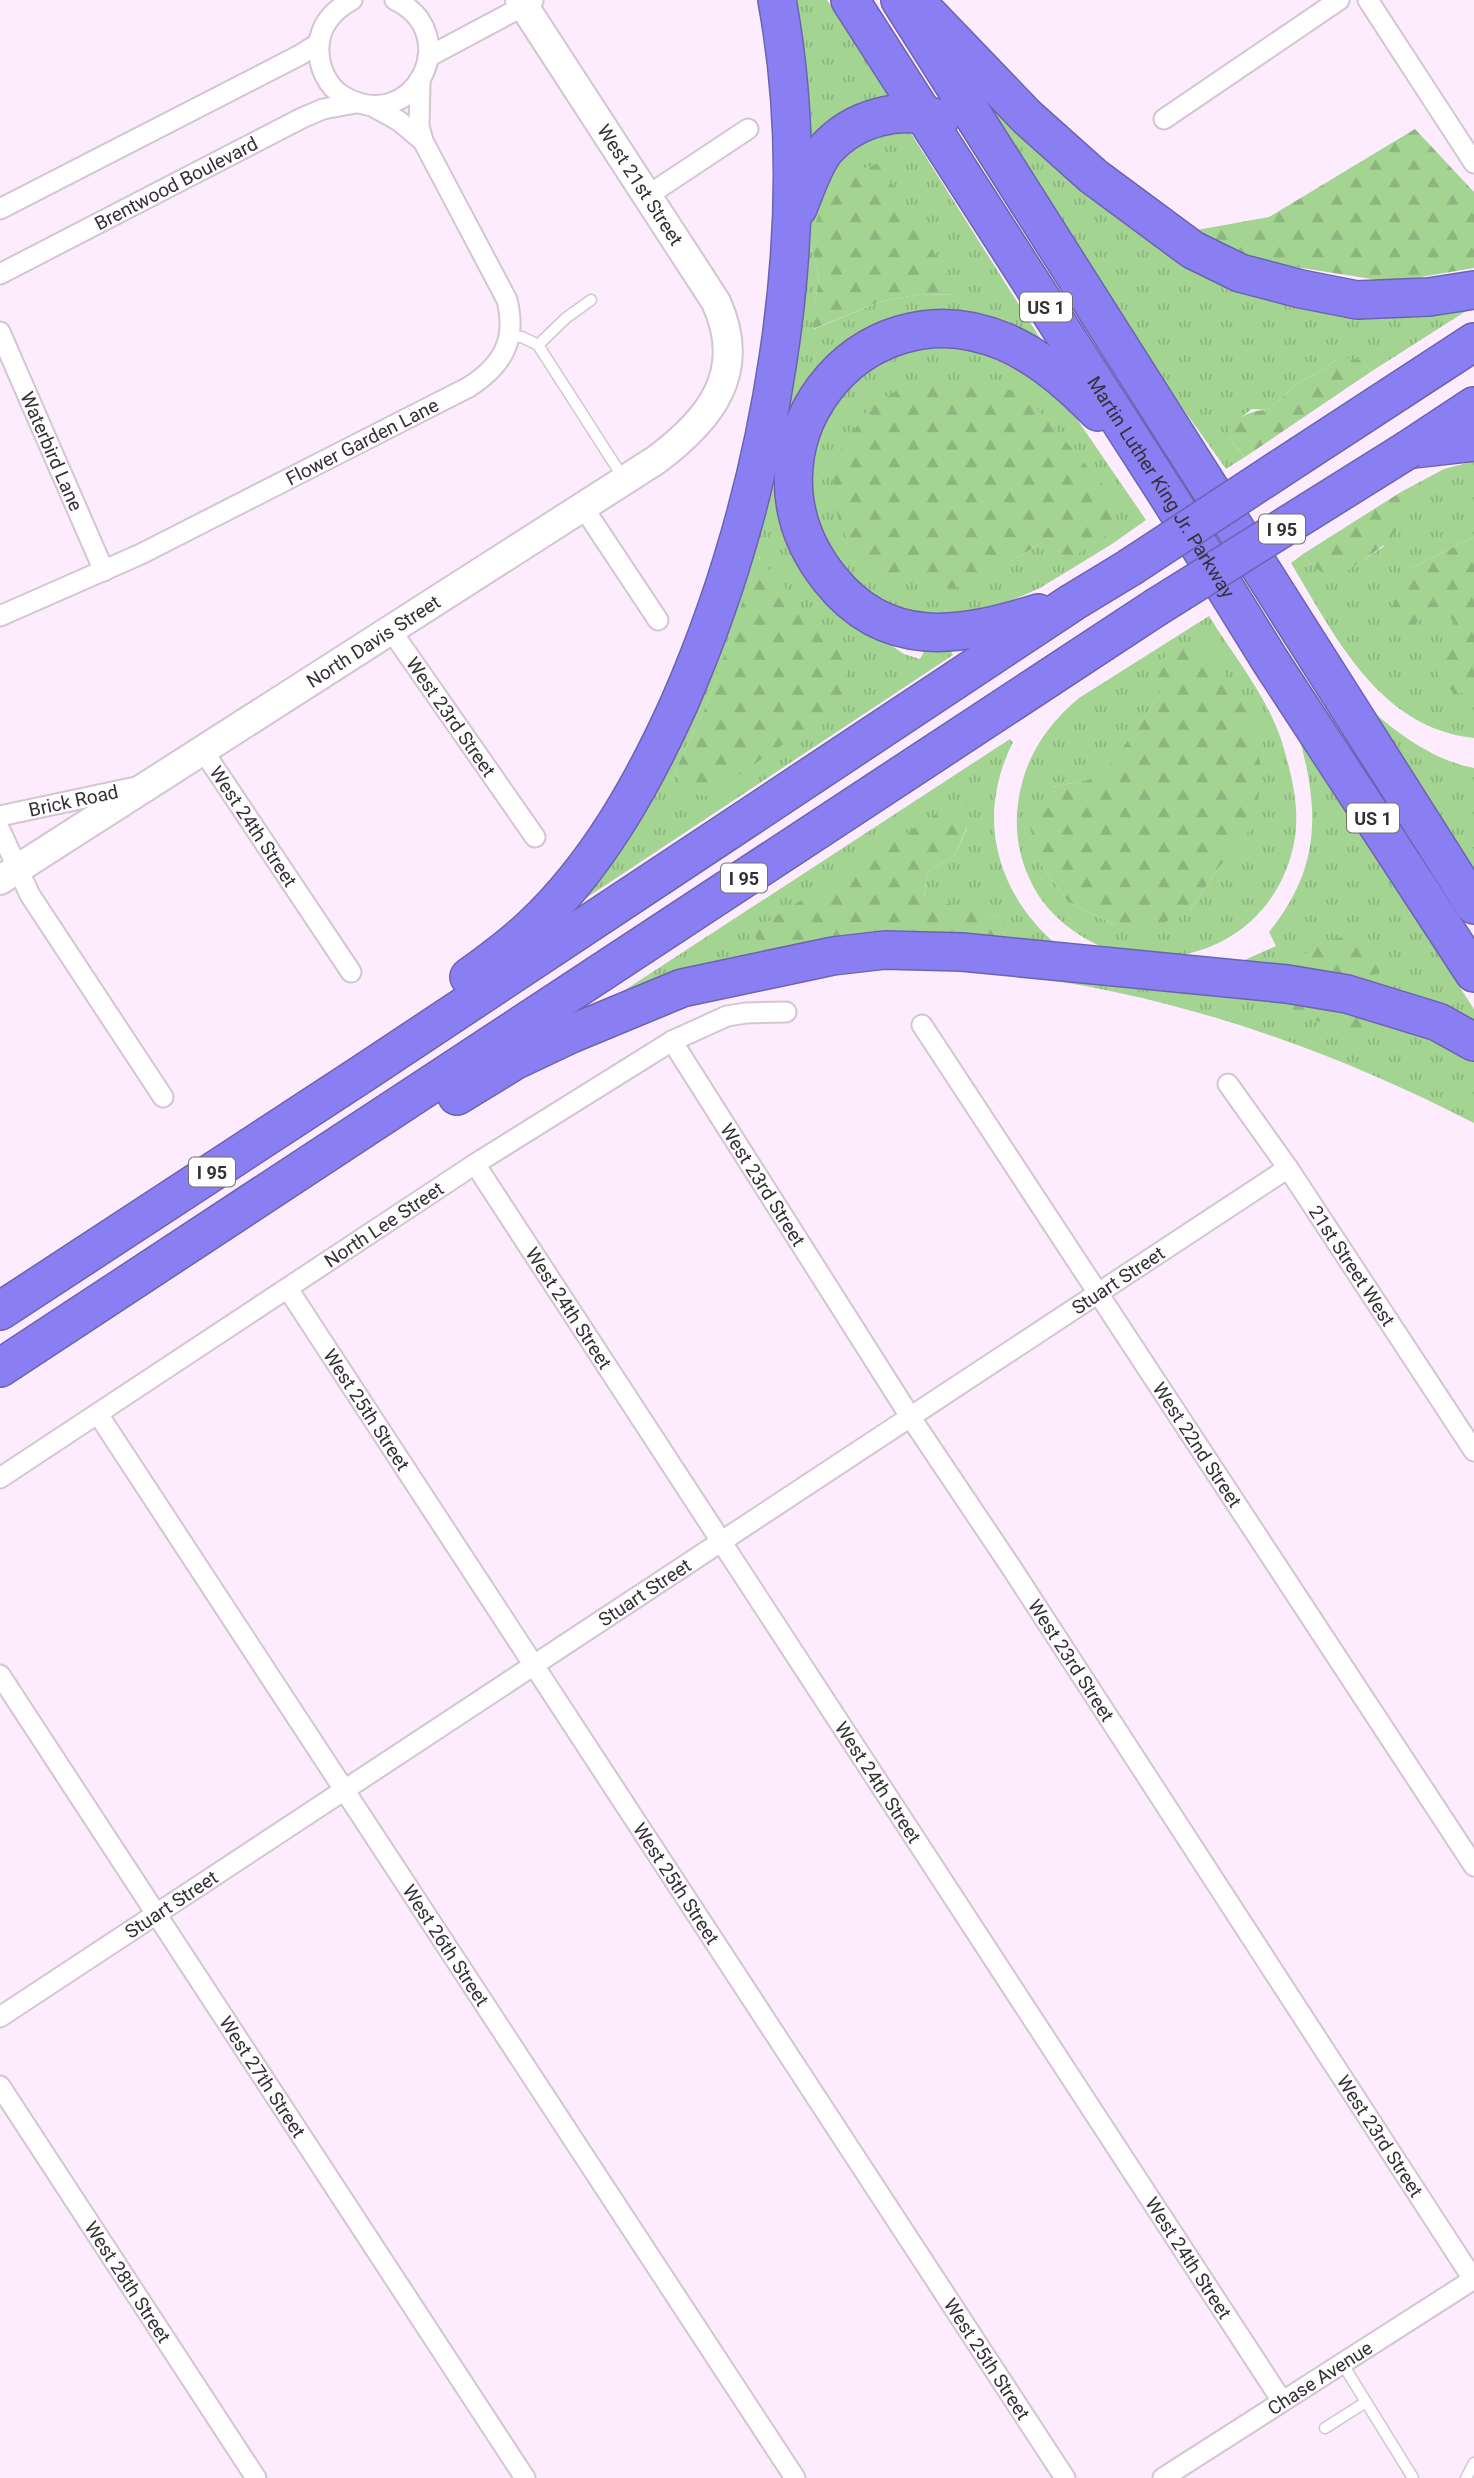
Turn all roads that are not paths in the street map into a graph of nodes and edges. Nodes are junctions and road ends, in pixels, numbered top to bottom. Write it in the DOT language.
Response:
graph roads {
  1 [pos="352,0"];
  2 [pos="395,0"];
  3 [pos="777,0"];
  4 [pos="849,0"];
  5 [pos="900,0"];
  6 [pos="915,0"];
  7 [pos="1339,0"];
  8 [pos="1368,0"];
  9 [pos="526,2"];
  10 [pos="318,43"];
  11 [pos="428,57"];
  12 [pos="419,82"];
  13 [pos="364,105"];
  14 [pos="922,113"];
  15 [pos="1164,119"];
  16 [pos="748,130"];
  17 [pos="423,141"];
  18 [pos="1474,163"];
  19 [pos="1013,180"];
  20 [pos="647,196"];
  21 [pos="0,209"];
  22 [pos="788,267"];
  23 [pos="0,274"];
  24 [pos="1474,290"];
  25 [pos="591,300"];
  26 [pos="0,332"];
  27 [pos="510,336"];
  28 [pos="1474,342"];
  29 [pos="537,345"];
  30 [pos="723,380"];
  31 [pos="1474,406"];
  32 [pos="1474,442"];
  33 [pos="1409,449"];
  34 [pos="625,481"];
  35 [pos="1170,499"];
  36 [pos="583,507"];
  37 [pos="104,570"];
  38 [pos="1073,602"];
  39 [pos="0,616"];
  40 [pos="658,620"];
  41 [pos="390,629"];
  42 [pos="202,749"];
  43 [pos="149,784"];
  44 [pos="0,816"];
  45 [pos="0,830"];
  46 [pos="535,838"];
  47 [pos="8,874"];
  48 [pos="1474,905"];
  49 [pos="351,972"];
  50 [pos="1474,973"];
  51 [pos="786,1012"];
  52 [pos="922,1025"];
  53 [pos="672,1041"];
  54 [pos="1474,1042"];
  55 [pos="362,1074"];
  56 [pos="1228,1084"];
  57 [pos="163,1097"];
  58 [pos="334,1148"];
  59 [pos="475,1164"];
  60 [pos="1288,1168"];
  61 [pos="288,1289"];
  62 [pos="1099,1294"];
  63 [pos="0,1311"];
  64 [pos="0,1368"];
  65 [pos="98,1414"];
  66 [pos="911,1418"];
  67 [pos="1474,1451"];
  68 [pos="0,1478"];
  69 [pos="721,1543"];
  70 [pos="535,1666"];
  71 [pos="0,1675"];
  72 [pos="344,1789"];
  73 [pos="1474,1866"];
  74 [pos="156,1913"];
  75 [pos="0,2017"];
  76 [pos="0,2086"];
  77 [pos="1474,2280"];
  78 [pos="1342,2363"];
  79 [pos="1282,2401"];
  80 [pos="1367,2402"];
  81 [pos="1325,2428"];
  82 [pos="1474,2463"];
  83 [pos="256,2478"];
  84 [pos="525,2478"];
  85 [pos="795,2478"];
  86 [pos="1065,2478"];
  87 [pos="1163,2478"];
  88 [pos="1413,2478"];
  89 [pos="1466,2478"];
  1 -- 10 [label="street"];
  2 -- 11 [label="street"];
  3 -- 22 [label="highway"];
  4 -- 14 [label="highway, Martin Luther King Jr. Parkway / US 1"];
  5 -- 19 [label="highway, Martin Luther King Jr. Parkway / US 1"];
  6 -- 24 [label="highway"];
  7 -- 15 [label="street"];
  8 -- 18 [label="street"];
  9 -- 11 [label="street"];
  9 -- 20 [label="street, West 21st Street"];
  10 -- 13 [label="street"];
  10 -- 21 [label="street"];
  11 -- 12 [label="street"];
  12 -- 13 [label="street, Brentwood Boulevard"];
  12 -- 17 [label="street"];
  13 -- 17 [label="street"];
  13 -- 23 [label="street, Brentwood Boulevard"];
  14 -- 19 [label="highway"];
  14 -- 22 [label="highway"];
  14 -- 35 [label="highway, Martin Luther King Jr. Parkway / US 1"];
  16 -- 20 [label="street"];
  17 -- 27 [label="street"];
  19 -- 48 [label="highway, Martin Luther King Jr. Parkway / US 1"];
  20 -- 30 [label="street, West 21st Street"];
  22 -- 55 [label="highway"];
  25 -- 29 [label="lane"];
  26 -- 37 [label="street, Waterbird Lane"];
  27 -- 29 [label="lane"];
  27 -- 37 [label="street, Flower Garden Lane"];
  28 -- 38 [label="highway, I 95, bridge"];
  29 -- 34 [label="lane"];
  30 -- 34 [label="street, North Davis Street"];
  31 -- 33 [label="highway, I 95"];
  32 -- 33 [label="highway"];
  33 -- 58 [label="highway, I 95, bridge"];
  34 -- 36 [label="street, North Davis Street"];
  35 -- 38 [label="highway"];
  35 -- 50 [label="highway, Martin Luther King Jr. Parkway / US 1"];
  36 -- 40 [label="street"];
  36 -- 41 [label="street, North Davis Street"];
  37 -- 39 [label="street, Flower Garden Lane"];
  38 -- 55 [label="highway, I 95"];
  41 -- 42 [label="street, North Davis Street"];
  41 -- 46 [label="street, West 23rd Street"];
  42 -- 43 [label="street, North Davis Street"];
  42 -- 49 [label="street, West 24th Street"];
  43 -- 44 [label="street, Brick Road"];
  43 -- 47 [label="street, North Davis Street"];
  45 -- 47 [label="street"];
  47 -- 57 [label="street"];
  51 -- 53 [label="street, North Lee Street"];
  52 -- 62 [label="street, West 22nd Street"];
  53 -- 59 [label="street, North Lee Street"];
  53 -- 66 [label="street, West 23rd Street"];
  54 -- 58 [label="highway"];
  55 -- 63 [label="highway, I 95"];
  56 -- 60 [label="street, 21st Street West"];
  58 -- 64 [label="highway, I 95"];
  59 -- 61 [label="street, North Lee Street"];
  59 -- 69 [label="street, West 24th Street"];
  60 -- 62 [label="street, Stuart Street"];
  60 -- 67 [label="street, 21st Street West"];
  61 -- 65 [label="street, North Lee Street"];
  61 -- 70 [label="street, West 25th Street"];
  62 -- 66 [label="street, Stuart Street"];
  62 -- 73 [label="street, West 22nd Street"];
  65 -- 68 [label="street, North Lee Street"];
  65 -- 72 [label="street, West 26th Street"];
  66 -- 69 [label="street, Stuart Street"];
  66 -- 77 [label="street, West 23rd Street"];
  69 -- 70 [label="street, Stuart Street"];
  69 -- 79 [label="street, West 24th Street"];
  70 -- 72 [label="street, Stuart Street"];
  70 -- 86 [label="street, West 25th Street"];
  71 -- 74 [label="street, West 27th Street"];
  72 -- 74 [label="street, Stuart Street"];
  72 -- 85 [label="street, West 26th Street"];
  74 -- 75 [label="street, Stuart Street"];
  74 -- 84 [label="street, West 27th Street"];
  76 -- 83 [label="street, West 28th Street"];
  77 -- 78 [label="street, Chase Avenue"];
  78 -- 79 [label="street, Chase Avenue"];
  78 -- 80 [label="lane"];
  79 -- 87 [label="street, Chase Avenue"];
  80 -- 81 [label="lane"];
  80 -- 88 [label="lane"];
  82 -- 89 [label="lane"];
}
